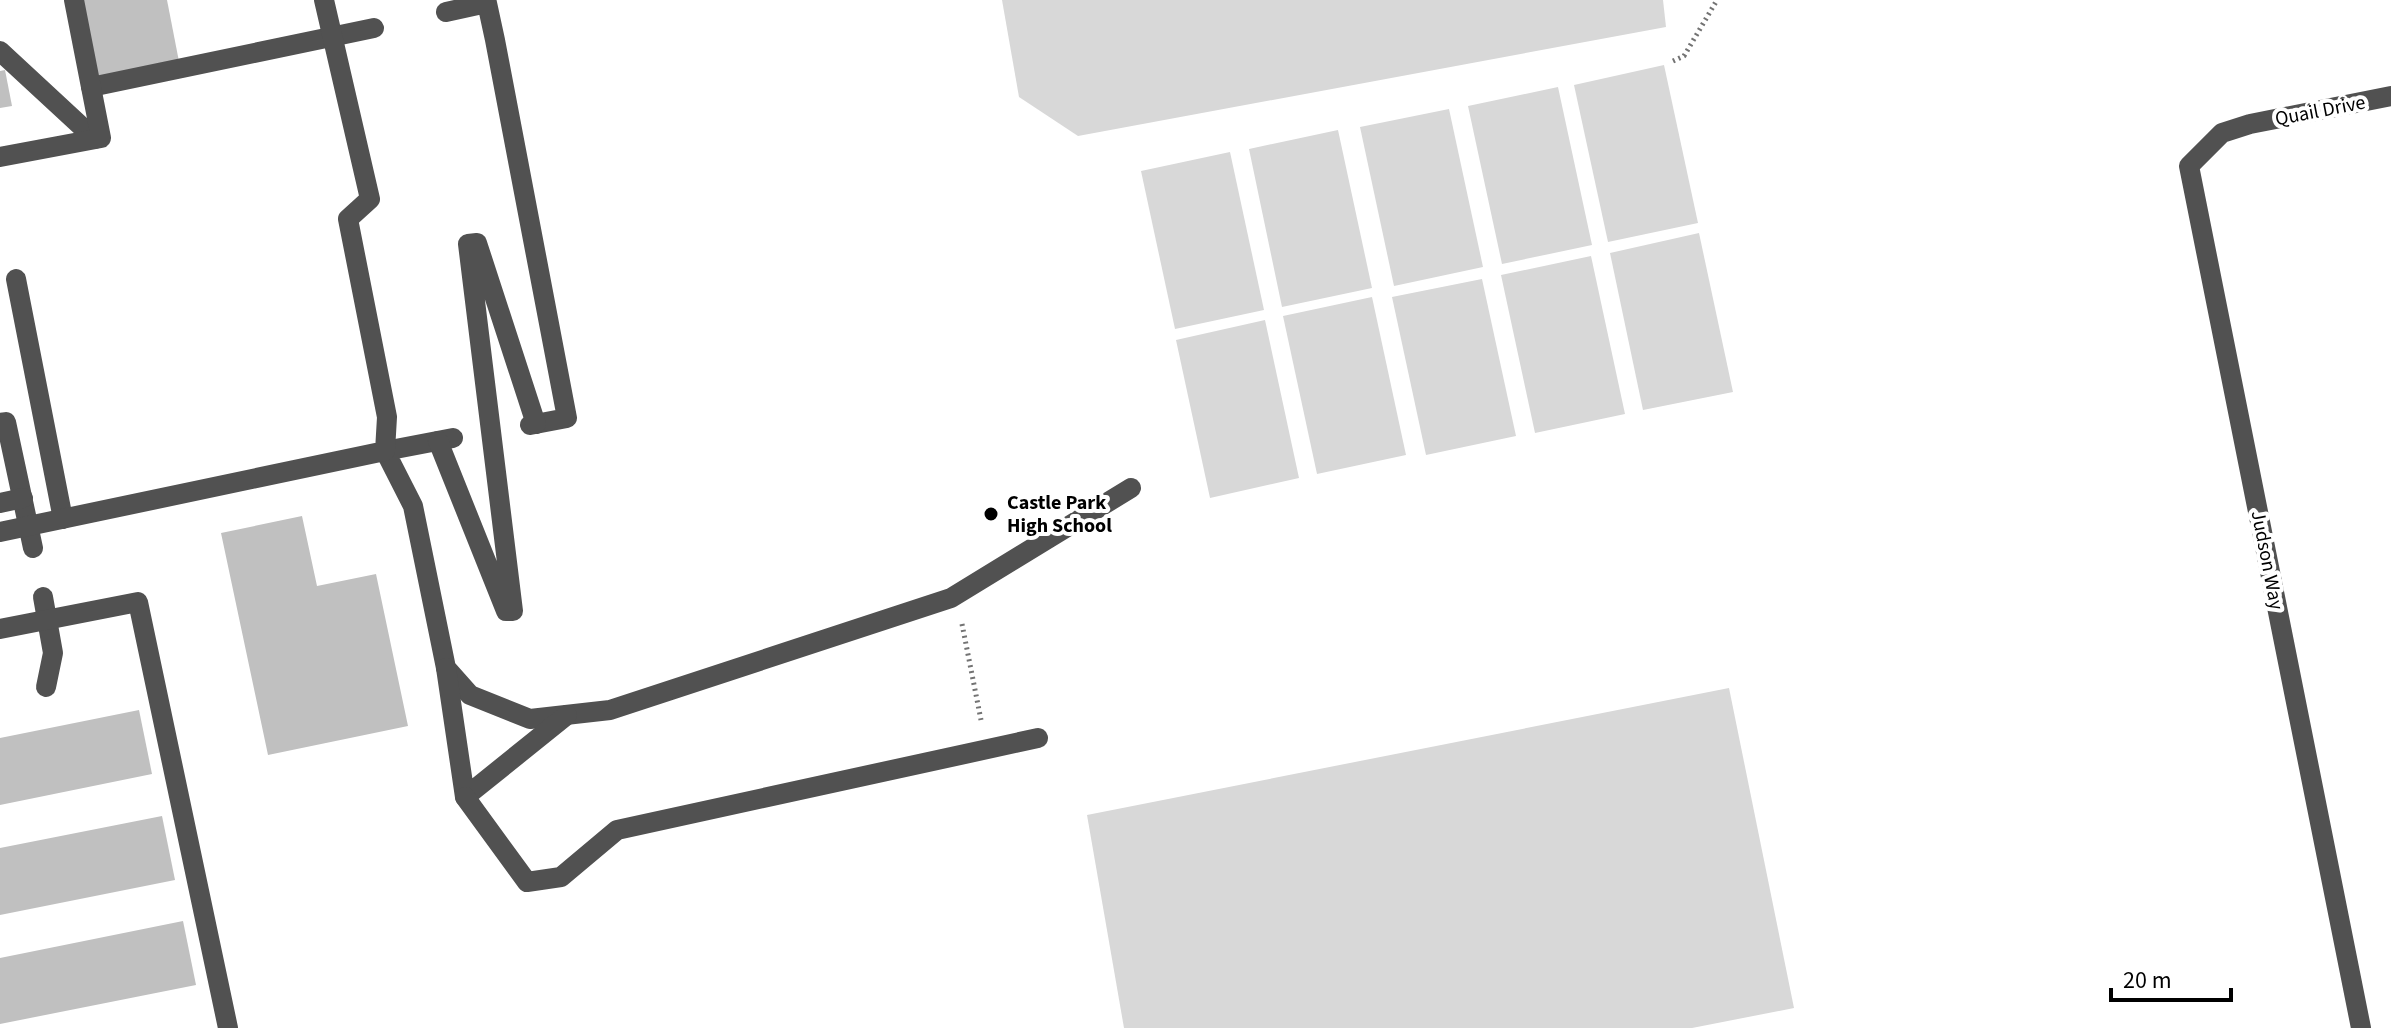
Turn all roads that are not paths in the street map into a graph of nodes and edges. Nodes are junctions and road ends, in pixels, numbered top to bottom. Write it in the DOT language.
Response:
graph roads {
  1 [pos="74,0"];
  2 [pos="324,0"];
  3 [pos="446,12"];
  4 [pos="374,28"];
  5 [pos="332,36"];
  6 [pos="0,51"];
  7 [pos="91,87"];
  8 [pos="2391,96"];
  9 [pos="2250,124"];
  10 [pos="95,139"];
  11 [pos="0,157"];
  12 [pos="16,279"];
  13 [pos="0,423"];
  14 [pos="385,451"];
  15 [pos="1131,488"];
  16 [pos="23,498"];
  17 [pos="0,503"];
  18 [pos="63,519"];
  19 [pos="28,526"];
  20 [pos="0,532"];
  21 [pos="33,548"];
  22 [pos="43,597"];
  23 [pos="47,620"];
  24 [pos="0,629"];
  25 [pos="446,668"];
  26 [pos="46,687"];
  27 [pos="567,715"];
  28 [pos="1038,738"];
  29 [pos="465,797"];
  30 [pos="228,1028"];
  31 [pos="2361,1028"];
  1 -- 7 [label="street"];
  2 -- 5 [label="street"];
  3 -- 14 [label="street"];
  4 -- 5 [label="street"];
  5 -- 7 [label="street"];
  5 -- 14 [label="street"];
  6 -- 10 [label="street"];
  7 -- 10 [label="street"];
  8 -- 9 [label="street, Quail Drive"];
  9 -- 31 [label="street, Judson Way"];
  10 -- 11 [label="street"];
  12 -- 18 [label="street"];
  13 -- 16 [label="street"];
  14 -- 18 [label="street"];
  14 -- 25 [label="street"];
  15 -- 27 [label="street"];
  16 -- 17 [label="street"];
  16 -- 19 [label="street"];
  18 -- 19 [label="street"];
  19 -- 20 [label="street"];
  19 -- 21 [label="street"];
  22 -- 23 [label="street"];
  23 -- 24 [label="street"];
  23 -- 26 [label="street"];
  23 -- 30 [label="street"];
  25 -- 27 [label="street"];
  25 -- 29 [label="street"];
  27 -- 29 [label="street"];
  28 -- 29 [label="street"];
}
